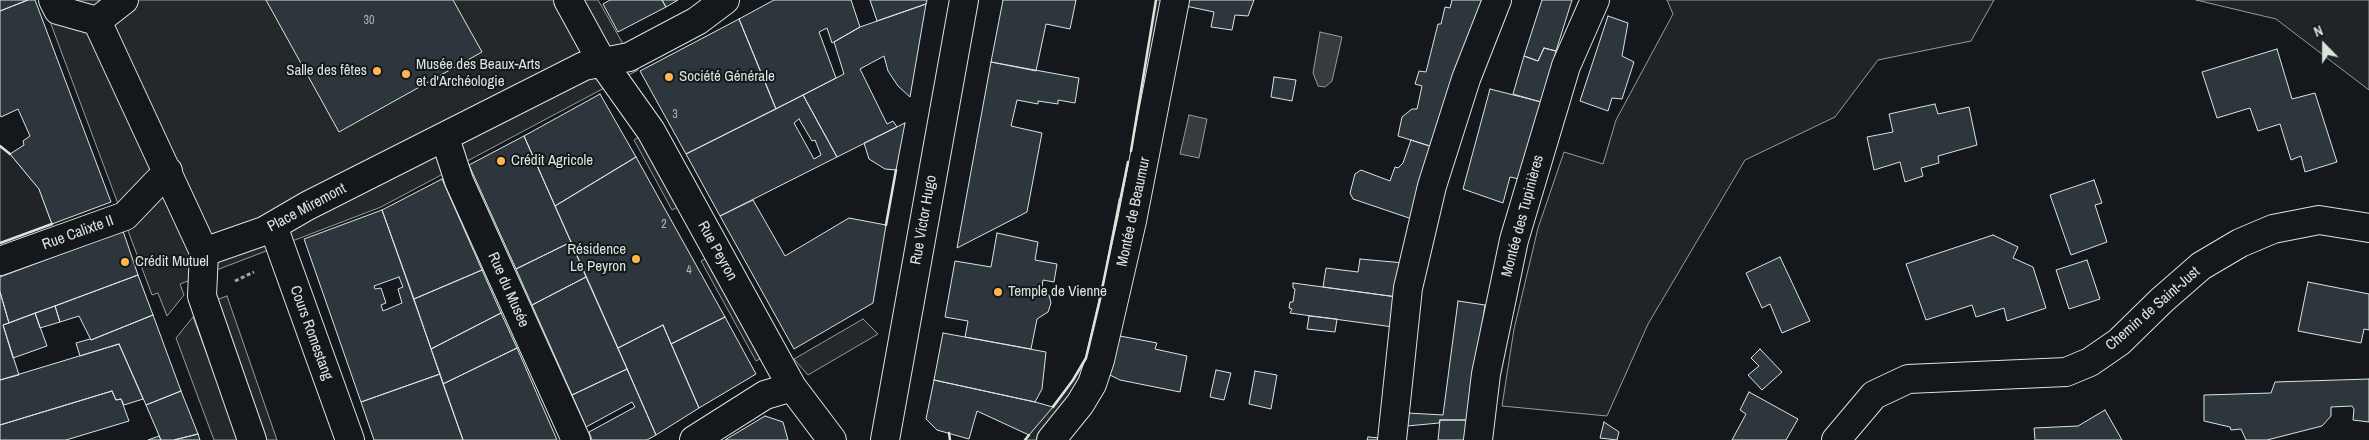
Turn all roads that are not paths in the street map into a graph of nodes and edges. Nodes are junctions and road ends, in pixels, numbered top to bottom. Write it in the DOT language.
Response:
graph roads {
  1 [pos="52,0"];
  2 [pos="124,0"];
  3 [pos="568,0"];
  4 [pos="725,0"];
  5 [pos="964,0"];
  6 [pos="1175,0"];
  7 [pos="1498,0"];
  8 [pos="1595,0"];
  9 [pos="97,20"];
  10 [pos="602,62"];
  11 [pos="445,138"];
  12 [pos="168,171"];
  13 [pos="273,226"];
  14 [pos="2369,228"];
  15 [pos="204,252"];
  16 [pos="0,261"];
  17 [pos="792,387"];
  18 [pos="252,440"];
  19 [pos="350,440"];
  20 [pos="576,440"];
  21 [pos="694,440"];
  22 [pos="832,440"];
  23 [pos="885,440"];
  24 [pos="1051,440"];
  25 [pos="1392,440"];
  26 [pos="1478,440"];
  27 [pos="1836,440"];
  1 -- 9 [label="street"];
  2 -- 9 [label="street"];
  3 -- 10 [label="street"];
  4 -- 10 [label="street, Place Miremont"];
  5 -- 23 [label="street, Rue Victor Hugo"];
  6 -- 24 [label="street, Montée de Beaumur"];
  7 -- 25 [label="street"];
  8 -- 26 [label="street, Montée des Tupinières"];
  9 -- 12 [label="street"];
  10 -- 11 [label="street, Place Miremont"];
  10 -- 17 [label="street, Rue Peyron"];
  11 -- 13 [label="street, Place Miremont"];
  11 -- 20 [label="street, Rue du Musée"];
  12 -- 15 [label="street"];
  12 -- 16 [label="street, Rue Calixte II"];
  13 -- 15 [label="street, Place Miremont"];
  13 -- 19 [label="street, Cours Romestang"];
  14 -- 27 [label="street, Chemin de Saint-Just"];
  15 -- 18 [label="street"];
  17 -- 21 [label="street"];
  17 -- 22 [label="street, Rue Peyron"];
}
